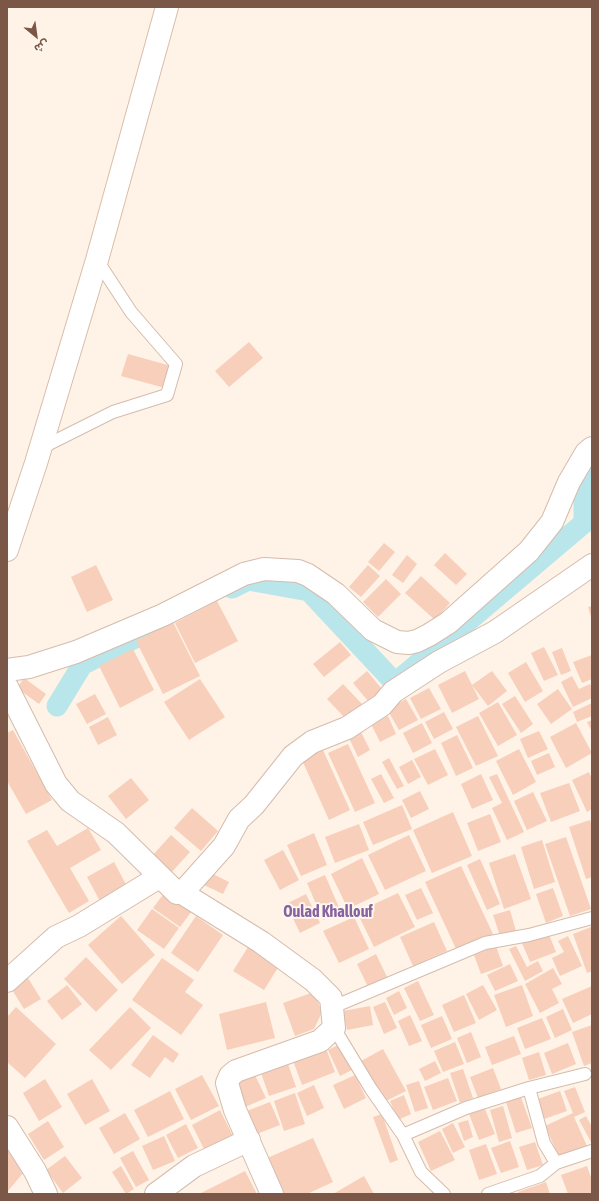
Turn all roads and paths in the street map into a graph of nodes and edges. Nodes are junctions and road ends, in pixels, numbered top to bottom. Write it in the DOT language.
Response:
graph roads {
  1 [pos="167,7"];
  2 [pos="97,260"];
  3 [pos="41,448"];
  4 [pos="592,448"];
  5 [pos="7,550"];
  6 [pos="592,565"];
  7 [pos="7,670"];
  8 [pos="7,687"];
  9 [pos="159,877"];
  10 [pos="182,893"];
  11 [pos="592,918"];
  12 [pos="7,981"];
  13 [pos="334,1017"];
  14 [pos="585,1074"];
  15 [pos="529,1088"];
  16 [pos="7,1128"];
  17 [pos="403,1136"];
  18 [pos="249,1140"];
  19 [pos="592,1151"];
  20 [pos="556,1163"];
  21 [pos="46,1194"];
  22 [pos="156,1194"];
  23 [pos="272,1194"];
  24 [pos="444,1194"];
  25 [pos="488,1194"];
  1 -- 2 [label="street"];
  2 -- 3 [label="street"];
  2 -- 3 [label="lane"];
  3 -- 5 [label="street"];
  4 -- 7 [label="street"];
  6 -- 10 [label="street"];
  8 -- 9 [label="street"];
  9 -- 10 [label="street"];
  9 -- 12 [label="street"];
  10 -- 13 [label="street"];
  11 -- 13 [label="lane"];
  13 -- 17 [label="lane"];
  13 -- 18 [label="street"];
  14 -- 15 [label="lane"];
  15 -- 17 [label="lane"];
  15 -- 20 [label="lane"];
  16 -- 21 [label="street"];
  17 -- 24 [label="lane"];
  18 -- 22 [label="street"];
  18 -- 23 [label="street"];
  19 -- 20 [label="lane"];
  20 -- 25 [label="lane"];
}
